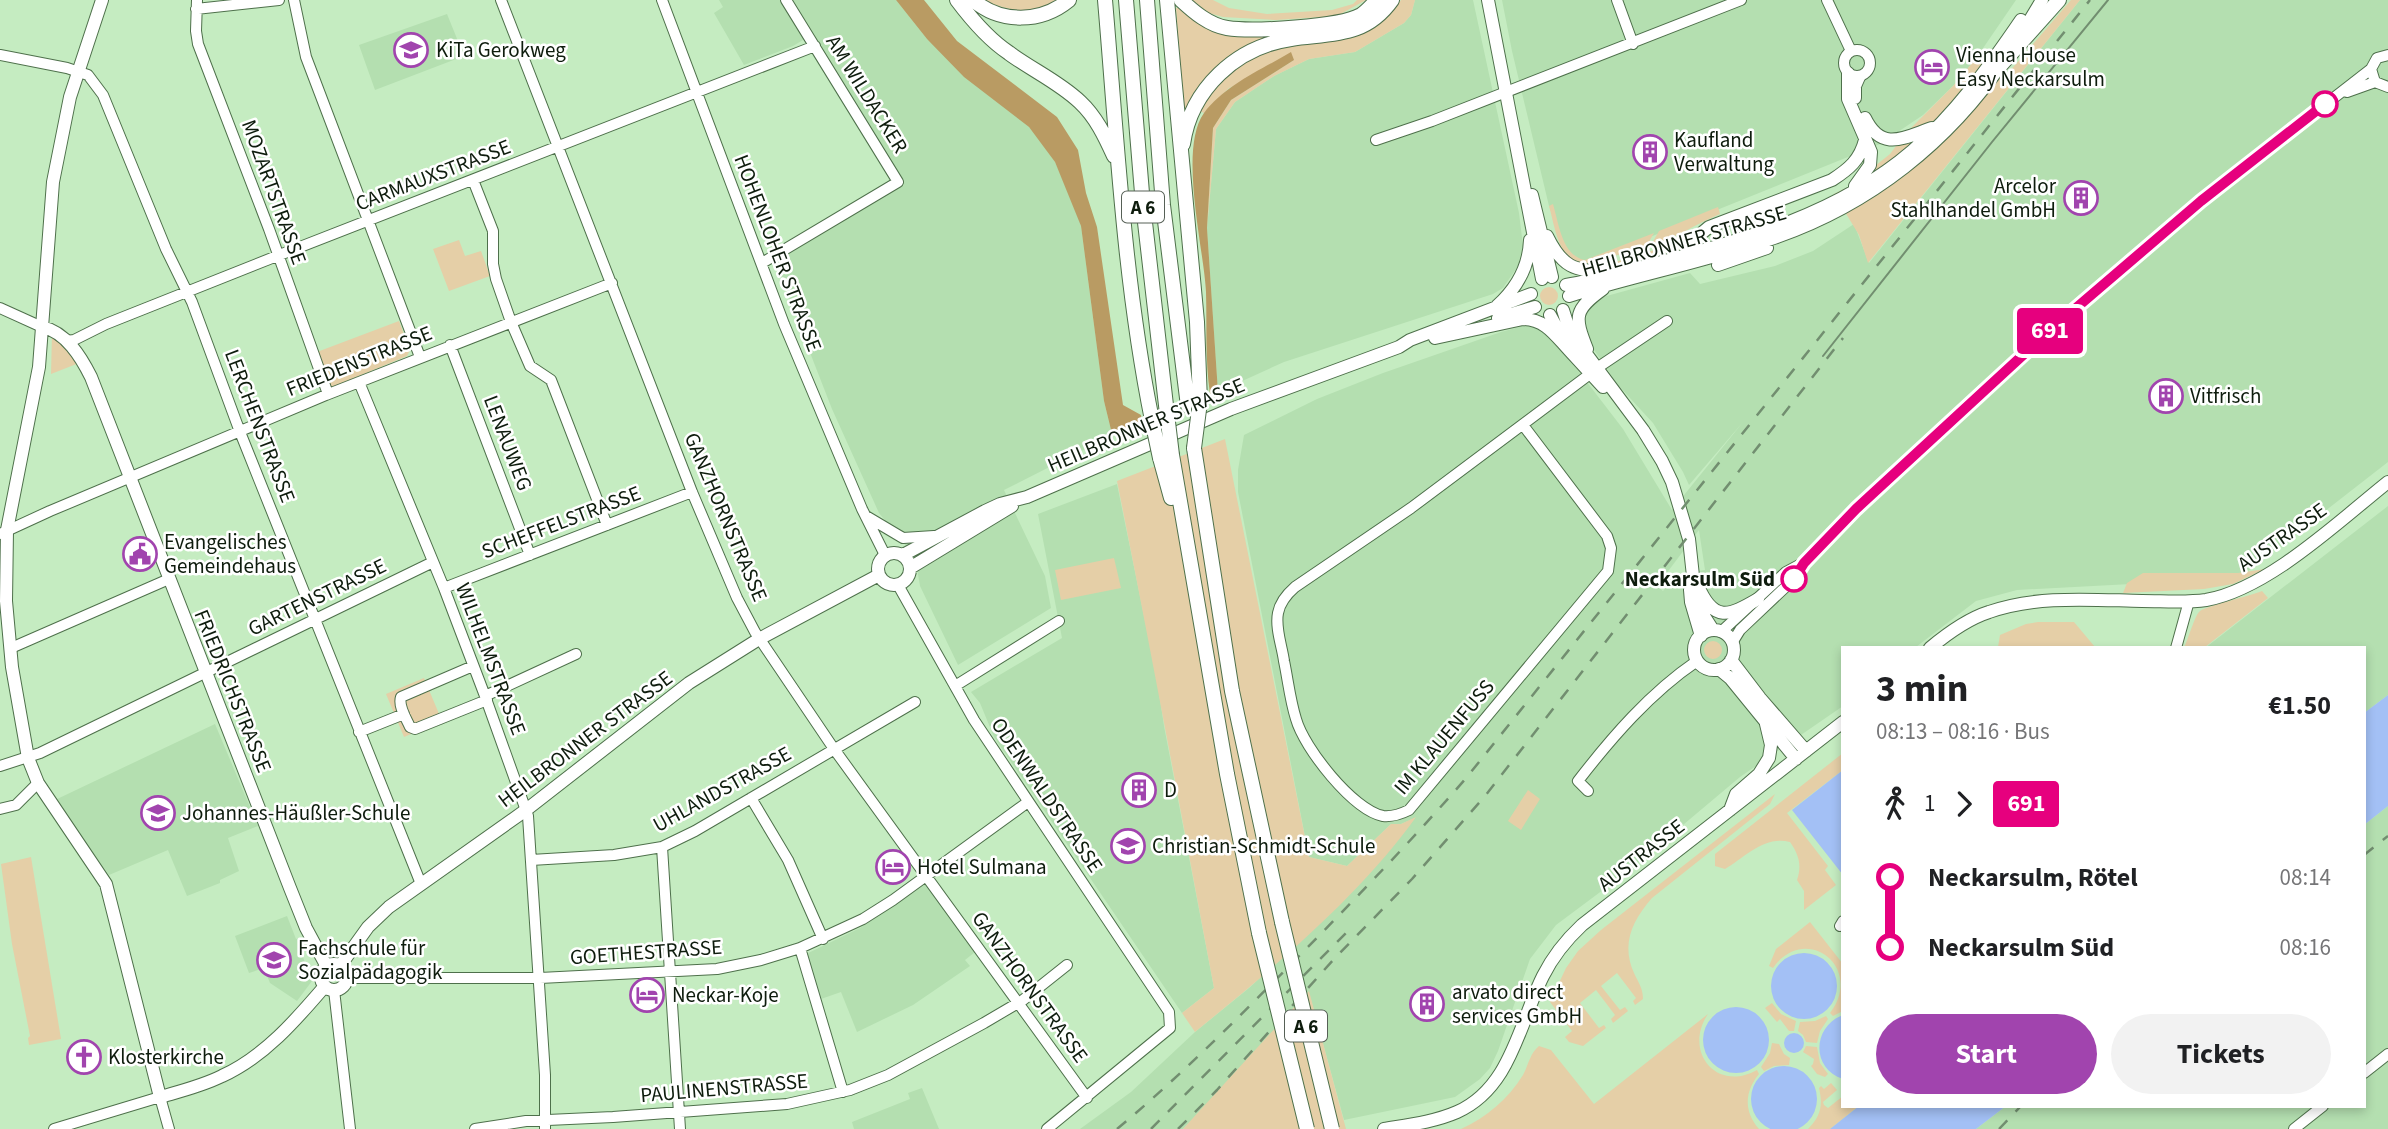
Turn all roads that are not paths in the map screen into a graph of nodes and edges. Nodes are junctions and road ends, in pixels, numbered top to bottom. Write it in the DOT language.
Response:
graph roads {
  1 [pos="102,0"];
  2 [pos="279,0"];
  3 [pos="294,0"];
  4 [pos="501,0"];
  5 [pos="662,0"];
  6 [pos="786,0"];
  7 [pos="957,0"];
  8 [pos="973,0"];
  9 [pos="1069,0"];
  10 [pos="1105,0"];
  11 [pos="1126,0"];
  12 [pos="1147,0"];
  13 [pos="1167,0"];
  14 [pos="1181,0"];
  15 [pos="1377,0"];
  16 [pos="1392,0"];
  17 [pos="1488,0"];
  18 [pos="1617,0"];
  19 [pos="1741,0"];
  20 [pos="1827,0"];
  21 [pos="2033,0"];
  22 [pos="2042,0"];
  23 [pos="2059,0"];
  24 [pos="197,4"];
  25 [pos="1633,44"];
  26 [pos="816,46"];
  27 [pos="1851,51"];
  28 [pos="0,55"];
  29 [pos="2388,55"];
  30 [pos="1999,67"];
  31 [pos="2371,69"];
  32 [pos="77,71"];
  33 [pos="1854,75"];
  34 [pos="2375,82"];
  35 [pos="2388,87"];
  36 [pos="696,91"];
  37 [pos="1506,93"];
  38 [pos="2337,96"];
  39 [pos="1936,127"];
  40 [pos="1376,140"];
  41 [pos="1866,140"];
  42 [pos="557,147"];
  43 [pos="1119,165"];
  44 [pos="1182,170"];
  45 [pos="473,180"];
  46 [pos="1879,187"];
  47 [pos="1850,193"];
  48 [pos="1533,215"];
  49 [pos="368,221"];
  50 [pos="1703,232"];
  51 [pos="277,256"];
  52 [pos="762,263"];
  53 [pos="1718,265"];
  54 [pos="1618,273"];
  55 [pos="1547,278"];
  56 [pos="612,283"];
  57 [pos="1606,286"];
  58 [pos="1568,290"];
  59 [pos="187,293"];
  60 [pos="1533,301"];
  61 [pos="0,308"];
  62 [pos="1563,310"];
  63 [pos="1491,311"];
  64 [pos="1550,315"];
  65 [pos="1667,321"];
  66 [pos="511,322"];
  67 [pos="42,327"];
  68 [pos="1435,338"];
  69 [pos="66,341"];
  70 [pos="450,345"];
  71 [pos="1399,347"];
  72 [pos="1569,350"];
  73 [pos="420,357"];
  74 [pos="1593,368"];
  75 [pos="359,382"];
  76 [pos="328,394"];
  77 [pos="1194,404"];
  78 [pos="1524,425"];
  79 [pos="240,432"];
  80 [pos="1166,456"];
  81 [pos="129,477"];
  82 [pos="2388,482"];
  83 [pos="692,492"];
  84 [pos="1027,497"];
  85 [pos="865,516"];
  86 [pos="607,525"];
  87 [pos="4,532"];
  88 [pos="940,534"];
  89 [pos="530,555"];
  90 [pos="885,555"];
  91 [pos="903,555"];
  92 [pos="433,562"];
  93 [pos="1804,563"];
  94 [pos="910,568"];
  95 [pos="878,575"];
  96 [pos="169,579"];
  97 [pos="1695,581"];
  98 [pos="898,585"];
  99 [pos="444,588"];
  100 [pos="1758,599"];
  101 [pos="2189,601"];
  102 [pos="315,618"];
  103 [pos="1059,621"];
  104 [pos="1712,633"];
  105 [pos="759,639"];
  106 [pos="1732,643"];
  107 [pos="1933,646"];
  108 [pos="2176,646"];
  109 [pos="11,648"];
  110 [pos="576,654"];
  111 [pos="1731,660"];
  112 [pos="1697,661"];
  113 [pos="473,666"];
  114 [pos="1719,669"];
  115 [pos="205,673"];
  116 [pos="955,686"];
  117 [pos="486,698"];
  118 [pos="915,702"];
  119 [pos="404,714"];
  120 [pos="1764,719"];
  121 [pos="1841,724"];
  122 [pos="359,732"];
  123 [pos="834,749"];
  124 [pos="1801,755"];
  125 [pos="28,758"];
  126 [pos="0,766"];
  127 [pos="38,783"];
  128 [pos="1587,790"];
  129 [pos="751,798"];
  130 [pos="1028,802"];
  131 [pos="0,809"];
  132 [pos="526,810"];
  133 [pos="1730,810"];
  134 [pos="662,847"];
  135 [pos="531,860"];
  136 [pos="926,876"];
  137 [pos="421,884"];
  138 [pos="823,939"];
  139 [pos="800,948"];
  140 [pos="1068,965"];
  141 [pos="333,967"];
  142 [pos="669,972"];
  143 [pos="347,978"];
  144 [pos="540,978"];
  145 [pos="329,988"];
  146 [pos="1017,1003"];
  147 [pos="2388,1054"];
  148 [pos="2366,1071"];
  149 [pos="843,1092"];
  150 [pos="160,1097"];
  151 [pos="1087,1098"];
  152 [pos="2320,1108"];
  153 [pos="679,1112"];
  154 [pos="545,1124"];
  155 [pos="54,1129"];
  156 [pos="169,1129"];
  157 [pos="349,1129"];
  158 [pos="475,1129"];
  159 [pos="680,1129"];
  160 [pos="1047,1129"];
  161 [pos="1307,1129"];
  162 [pos="1332,1129"];
  163 [pos="1384,1129"];
  164 [pos="2294,1129"];
  1 -- 32 [label="main road"];
  2 -- 24 [label="street"];
  3 -- 49 [label="street"];
  4 -- 42 [label="street, GANZHORNSTRASSE"];
  5 -- 36 [label="street, HOHENLOHER STRASSE"];
  6 -- 26 [label="street, AM WILDACKER"];
  7 -- 43 [label="highway"];
  8 -- 9 [label="highway"];
  10 -- 43 [label="highway"];
  11 -- 80 [label="highway, A 6, bridge"];
  12 -- 77 [label="highway, A 6"];
  13 -- 44 [label="highway"];
  14 -- 15 [label="highway"];
  16 -- 44 [label="highway"];
  17 -- 37 [label="main road"];
  18 -- 25 [label="street"];
  19 -- 25 [label="street"];
  20 -- 27 [label="street"];
  21 -- 39 [label="main road, HEILBRONNER STRASSE"];
  22 -- 30 [label="main road, HEILBRONNER STRASSE"];
  23 -- 30 [label="highway"];
  24 -- 51 [label="street, MOZARTSTRASSE"];
  25 -- 37 [label="street"];
  26 -- 36 [label="street, CARMAUXSTRASSE"];
  26 -- 52 [label="street, AM WILDACKER"];
  27 -- 33 [label="street"];
  27 -- 33 [label="street"];
  28 -- 32 [label="street"];
  29 -- 31 [label="street"];
  30 -- 46 [label="main road, HEILBRONNER STRASSE"];
  31 -- 34 [label="street"];
  31 -- 38 [label="street"];
  32 -- 59 [label="street, LERCHENSTRASSE"];
  32 -- 67 [label="main road"];
  33 -- 39 [label="main road"];
  33 -- 41 [label="main road"];
  34 -- 35 [label="street"];
  34 -- 38 [label="street"];
  36 -- 42 [label="street, CARMAUXSTRASSE"];
  36 -- 52 [label="street, HOHENLOHER STRASSE"];
  37 -- 40 [label="street"];
  37 -- 48 [label="main road"];
  38 -- 93 [label="street"];
  39 -- 47 [label="main road, HEILBRONNER STRASSE"];
  41 -- 47 [label="main road"];
  41 -- 50 [label="main road"];
  42 -- 45 [label="street, CARMAUXSTRASSE"];
  42 -- 56 [label="street, GANZHORNSTRASSE"];
  43 -- 80 [label="highway, bridge"];
  44 -- 77 [label="highway"];
  45 -- 49 [label="street, CARMAUXSTRASSE"];
  45 -- 66 [label="street"];
  46 -- 53 [label="main road"];
  46 -- 57 [label="main road, HEILBRONNER STRASSE"];
  47 -- 54 [label="main road, HEILBRONNER STRASSE"];
  48 -- 54 [label="main road"];
  48 -- 55 [label="main road"];
  48 -- 63 [label="main road"];
  49 -- 51 [label="street, CARMAUXSTRASSE"];
  49 -- 73 [label="street"];
  51 -- 59 [label="street, CARMAUXSTRASSE"];
  51 -- 76 [label="street, MOZARTSTRASSE"];
  52 -- 85 [label="street, HOHENLOHER STRASSE"];
  54 -- 58 [label="main road, HEILBRONNER STRASSE"];
  55 -- 58 [label="main road"];
  55 -- 60 [label="main road"];
  56 -- 66 [label="street, FRIEDENSTRASSE"];
  56 -- 83 [label="street, GANZHORNSTRASSE"];
  57 -- 58 [label="main road, HEILBRONNER STRASSE"];
  57 -- 74 [label="main road"];
  58 -- 62 [label="main road"];
  59 -- 69 [label="street, CARMAUXSTRASSE"];
  59 -- 79 [label="street, LERCHENSTRASSE"];
  60 -- 63 [label="main road, HEILBRONNER STRASSE"];
  60 -- 64 [label="main road"];
  60 -- 68 [label="main road, HEILBRONNER STRASSE"];
  61 -- 67 [label="street"];
  62 -- 64 [label="main road"];
  62 -- 74 [label="main road"];
  63 -- 71 [label="main road, HEILBRONNER STRASSE"];
  64 -- 72 [label="main road"];
  65 -- 74 [label="street, IM KLAUENFUSS"];
  66 -- 70 [label="street, FRIEDENSTRASSE"];
  66 -- 86 [label="street"];
  67 -- 69 [label="main road, FRIEDRICHSTRASSE"];
  67 -- 87 [label="main road"];
  68 -- 71 [label="main road, HEILBRONNER STRASSE"];
  68 -- 72 [label="main road"];
  69 -- 81 [label="main road, FRIEDRICHSTRASSE"];
  70 -- 73 [label="street, FRIEDENSTRASSE"];
  70 -- 89 [label="street, LENAUWEG"];
  71 -- 84 [label="main road, HEILBRONNER STRASSE"];
  72 -- 74 [label="main road"];
  73 -- 75 [label="street, FRIEDENSTRASSE"];
  74 -- 78 [label="street, IM KLAUENFUSS"];
  74 -- 97 [label="main road"];
  75 -- 76 [label="street, FRIEDENSTRASSE"];
  75 -- 92 [label="street, WILHELMSTRASSE"];
  76 -- 79 [label="street, FRIEDENSTRASSE"];
  77 -- 162 [label="highway, A 6, bridge"];
  78 -- 78 [label="street, IM KLAUENFUSS"];
  79 -- 81 [label="street, FRIEDENSTRASSE"];
  79 -- 102 [label="street, LERCHENSTRASSE"];
  80 -- 161 [label="highway, A 6, bridge"];
  81 -- 87 [label="street, FRIEDENSTRASSE"];
  81 -- 96 [label="main road, FRIEDRICHSTRASSE"];
  82 -- 101 [label="main road, AUSTRASSE"];
  83 -- 86 [label="street, SCHEFFELSTRASSE"];
  83 -- 105 [label="street, GANZHORNSTRASSE"];
  84 -- 88 [label="main road, HEILBRONNER STRASSE"];
  84 -- 94 [label="main road, HEILBRONNER STRASSE"];
  85 -- 88 [label="street"];
  85 -- 90 [label="street, HOHENLOHER STRASSE"];
  86 -- 89 [label="street, SCHEFFELSTRASSE"];
  87 -- 109 [label="main road"];
  88 -- 91 [label="main road, HEILBRONNER STRASSE"];
  89 -- 99 [label="street, SCHEFFELSTRASSE"];
  90 -- 91 [label="main road"];
  90 -- 95 [label="main road"];
  91 -- 94 [label="main road"];
  92 -- 99 [label="street, WILHELMSTRASSE"];
  92 -- 102 [label="street, GARTENSTRASSE"];
  93 -- 100 [label="street"];
  93 -- 106 [label="street"];
  94 -- 98 [label="main road"];
  95 -- 98 [label="main road"];
  95 -- 105 [label="main road, HEILBRONNER STRASSE"];
  96 -- 109 [label="street"];
  96 -- 115 [label="main road, FRIEDRICHSTRASSE"];
  97 -- 100 [label="main road"];
  97 -- 104 [label="main road"];
  98 -- 116 [label="street, ODENWALDSTRASSE"];
  99 -- 113 [label="street, WILHELMSTRASSE"];
  100 -- 104 [label="street"];
  101 -- 107 [label="main road, AUSTRASSE"];
  101 -- 108 [label="street"];
  102 -- 115 [label="street, GARTENSTRASSE"];
  102 -- 122 [label="street, LERCHENSTRASSE"];
  103 -- 116 [label="street"];
  104 -- 106 [label="main road"];
  104 -- 112 [label="main road"];
  105 -- 123 [label="street, GANZHORNSTRASSE"];
  105 -- 132 [label="main road, HEILBRONNER STRASSE"];
  106 -- 111 [label="main road"];
  109 -- 125 [label="main road"];
  110 -- 117 [label="street"];
  111 -- 114 [label="main road"];
  111 -- 124 [label="main road"];
  112 -- 114 [label="main road"];
  112 -- 128 [label="street"];
  113 -- 117 [label="street, WILHELMSTRASSE"];
  113 -- 119 [label="street"];
  114 -- 120 [label="main road"];
  115 -- 125 [label="street, GARTENSTRASSE"];
  115 -- 141 [label="main road, FRIEDRICHSTRASSE"];
  116 -- 130 [label="street, ODENWALDSTRASSE"];
  117 -- 119 [label="street"];
  117 -- 132 [label="street, WILHELMSTRASSE"];
  118 -- 123 [label="street, UHLANDSTRASSE"];
  119 -- 122 [label="street"];
  120 -- 124 [label="main road"];
  120 -- 133 [label="main road"];
  121 -- 124 [label="main road, AUSTRASSE"];
  122 -- 137 [label="street, LERCHENSTRASSE"];
  123 -- 129 [label="street, UHLANDSTRASSE"];
  123 -- 136 [label="street, GANZHORNSTRASSE"];
  124 -- 133 [label="main road, AUSTRASSE"];
  125 -- 126 [label="street, GARTENSTRASSE"];
  125 -- 127 [label="main road"];
  127 -- 131 [label="street"];
  127 -- 150 [label="main road"];
  129 -- 134 [label="street, UHLANDSTRASSE"];
  129 -- 138 [label="street"];
  130 -- 136 [label="street, GOETHESTRASSE"];
  130 -- 151 [label="street, ODENWALDSTRASSE"];
  132 -- 135 [label="street, WILHELMSTRASSE"];
  132 -- 137 [label="main road, HEILBRONNER STRASSE"];
  133 -- 163 [label="main road, AUSTRASSE"];
  134 -- 135 [label="street, UHLANDSTRASSE"];
  134 -- 142 [label="street"];
  135 -- 144 [label="street, WILHELMSTRASSE"];
  136 -- 138 [label="street, GOETHESTRASSE"];
  136 -- 146 [label="street, GANZHORNSTRASSE"];
  137 -- 141 [label="main road, HEILBRONNER STRASSE"];
  138 -- 139 [label="street, GOETHESTRASSE"];
  139 -- 142 [label="street, GOETHESTRASSE"];
  139 -- 149 [label="street"];
  140 -- 146 [label="street, PAULINENSTRASSE"];
  141 -- 143 [label="main road"];
  141 -- 145 [label="main road, HEILBRONNER STRASSE"];
  142 -- 144 [label="street, GOETHESTRASSE"];
  142 -- 153 [label="street"];
  143 -- 144 [label="street, GOETHESTRASSE"];
  143 -- 145 [label="main road"];
  144 -- 154 [label="street, WILHELMSTRASSE"];
  145 -- 150 [label="main road"];
  145 -- 157 [label="street"];
  146 -- 149 [label="street, PAULINENSTRASSE"];
  146 -- 151 [label="street, GANZHORNSTRASSE"];
  147 -- 148 [label="street"];
  149 -- 153 [label="street, PAULINENSTRASSE"];
  150 -- 155 [label="street"];
  150 -- 156 [label="street"];
  151 -- 160 [label="street"];
  152 -- 164 [label="street"];
  153 -- 154 [label="street, PAULINENSTRASSE"];
  153 -- 159 [label="street"];
  154 -- 158 [label="street, PAULINENSTRASSE"];
}
